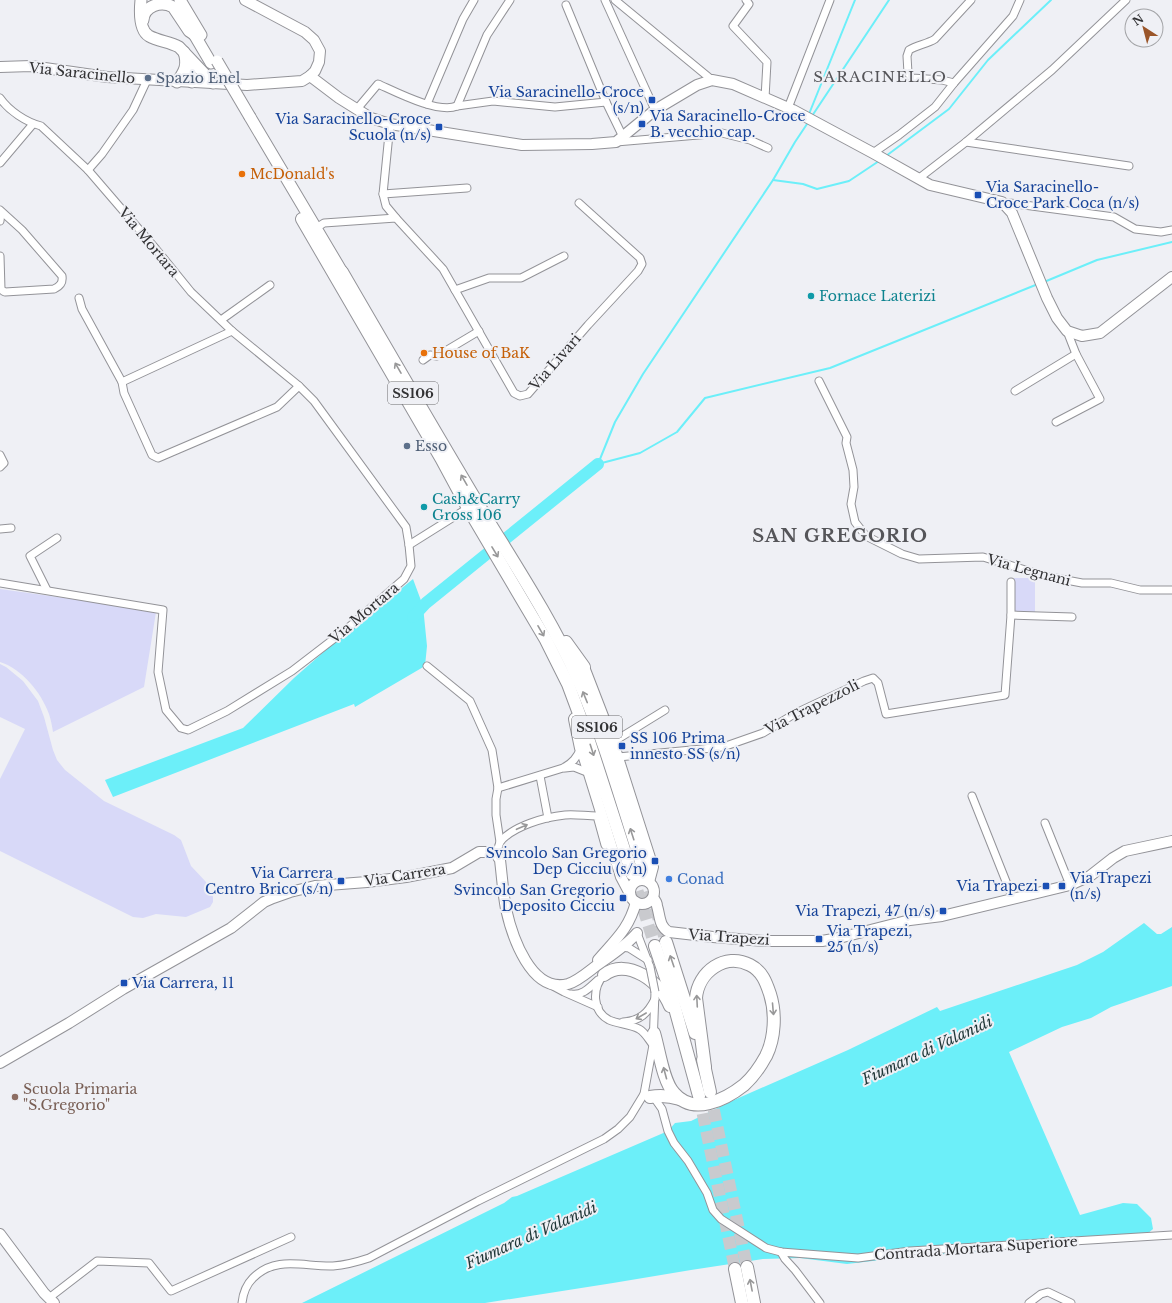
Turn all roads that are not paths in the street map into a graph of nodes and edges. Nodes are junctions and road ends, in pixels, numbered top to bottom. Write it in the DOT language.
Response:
graph roads {
  1 [pos="141,0"];
  2 [pos="173,0"];
  3 [pos="180,0"];
  4 [pos="190,0"];
  5 [pos="245,0"];
  6 [pos="474,0"];
  7 [pos="510,0"];
  8 [pos="605,0"];
  9 [pos="615,0"];
  10 [pos="746,0"];
  11 [pos="830,0"];
  12 [pos="971,0"];
  13 [pos="1020,0"];
  14 [pos="1126,0"];
  15 [pos="566,5"];
  16 [pos="143,27"];
  17 [pos="195,30"];
  18 [pos="188,59"];
  19 [pos="0,67"];
  20 [pos="310,76"];
  21 [pos="147,80"];
  22 [pos="712,80"];
  23 [pos="177,82"];
  24 [pos="192,82"];
  25 [pos="213,83"];
  26 [pos="954,83"];
  27 [pos="0,98"];
  28 [pos="765,98"];
  29 [pos="606,102"];
  30 [pos="427,104"];
  31 [pos="457,106"];
  32 [pos="357,109"];
  33 [pos="790,109"];
  34 [pos="655,110"];
  35 [pos="247,118"];
  36 [pos="32,124"];
  37 [pos="390,124"];
  38 [pos="619,140"];
  39 [pos="966,142"];
  40 [pos="768,148"];
  41 [pos="875,154"];
  42 [pos="0,162"];
  43 [pos="1129,166"];
  44 [pos="88,170"];
  45 [pos="918,179"];
  46 [pos="467,188"];
  47 [pos="383,194"];
  48 [pos="1002,202"];
  49 [pos="579,203"];
  50 [pos="1,211"];
  51 [pos="396,218"];
  52 [pos="302,219"];
  53 [pos="0,221"];
  54 [pos="316,228"];
  55 [pos="1172,230"];
  56 [pos="0,256"];
  57 [pos="564,256"];
  58 [pos="338,274"];
  59 [pos="1172,277"];
  60 [pos="270,285"];
  61 [pos="455,290"];
  62 [pos="79,298"];
  63 [pos="221,320"];
  64 [pos="232,331"];
  65 [pos="479,331"];
  66 [pos="1067,331"];
  67 [pos="1076,354"];
  68 [pos="423,360"];
  69 [pos="820,381"];
  70 [pos="122,382"];
  71 [pos="299,386"];
  72 [pos="1015,391"];
  73 [pos="1056,422"];
  74 [pos="0,455"];
  75 [pos="0,467"];
  76 [pos="468,508"];
  77 [pos="479,516"];
  78 [pos="12,528"];
  79 [pos="0,529"];
  80 [pos="57,538"];
  81 [pos="409,545"];
  82 [pos="1011,582"];
  83 [pos="0,583"];
  84 [pos="47,590"];
  85 [pos="1172,590"];
  86 [pos="526,594"];
  87 [pos="539,604"];
  88 [pos="1011,615"];
  89 [pos="1072,617"];
  90 [pos="427,666"];
  91 [pos="584,667"];
  92 [pos="568,684"];
  93 [pos="665,710"];
  94 [pos="613,742"];
  95 [pos="581,748"];
  96 [pos="618,757"];
  97 [pos="563,768"];
  98 [pos="589,773"];
  99 [pos="540,776"];
  100 [pos="498,788"];
  101 [pos="972,796"];
  102 [pos="548,818"];
  103 [pos="1045,823"];
  104 [pos="1172,841"];
  105 [pos="500,842"];
  106 [pos="605,845"];
  107 [pos="496,854"];
  108 [pos="644,871"];
  109 [pos="632,874"];
  110 [pos="649,882"];
  111 [pos="1070,885"];
  112 [pos="633,898"];
  113 [pos="653,898"];
  114 [pos="1013,899"];
  115 [pos="632,915"];
  116 [pos="624,929"];
  117 [pos="637,933"];
  118 [pos="621,947"];
  119 [pos="648,960"];
  120 [pos="587,972"];
  121 [pos="604,975"];
  122 [pos="550,984"];
  123 [pos="564,992"];
  124 [pos="655,995"];
  125 [pos="598,1007"];
  126 [pos="619,1022"];
  127 [pos="654,1039"];
  128 [pos="0,1063"];
  129 [pos="705,1067"];
  130 [pos="694,1074"];
  131 [pos="647,1095"];
  132 [pos="681,1100"];
  133 [pos="0,1234"];
  134 [pos="1172,1235"];
  135 [pos="291,1236"];
  136 [pos="781,1252"];
  137 [pos="52,1300"];
  138 [pos="242,1303"];
  139 [pos="742,1303"];
  140 [pos="754,1303"];
  141 [pos="820,1303"];
  142 [pos="1029,1303"];
  143 [pos="1071,1303"];
  1 -- 16 [label="main road"];
  2 -- 17 [label="main road"];
  3 -- 17 [label="main road"];
  4 -- 17 [label="main road"];
  5 -- 20 [label="street"];
  6 -- 30 [label="street"];
  7 -- 31 [label="street"];
  8 -- 34 [label="street"];
  9 -- 22 [label="street"];
  10 -- 28 [label="street"];
  11 -- 33 [label="street"];
  12 -- 26 [label="street"];
  13 -- 26 [label="street"];
  14 -- 39 [label="street"];
  15 -- 29 [label="street"];
  16 -- 17 [label="main road"];
  16 -- 18 [label="main road"];
  17 -- 35 [label="main road, bridge"];
  18 -- 23 [label="main road"];
  18 -- 24 [label="main road"];
  18 -- 25 [label="main road"];
  19 -- 21 [label="street, Via Saracinello"];
  20 -- 25 [label="street, Via Saracinello"];
  20 -- 32 [label="street"];
  21 -- 23 [label="street, Via Saracinello"];
  21 -- 44 [label="street"];
  22 -- 28 [label="street"];
  22 -- 34 [label="street"];
  23 -- 24 [label="street, Via Saracinello"];
  24 -- 25 [label="street, Via Saracinello"];
  26 -- 41 [label="street"];
  27 -- 36 [label="street, Via Mortara"];
  28 -- 33 [label="street"];
  29 -- 31 [label="street"];
  29 -- 38 [label="street"];
  30 -- 31 [label="street"];
  30 -- 32 [label="street"];
  32 -- 37 [label="street"];
  33 -- 41 [label="street"];
  34 -- 38 [label="street"];
  35 -- 52 [label="main road"];
  35 -- 54 [label="main road"];
  36 -- 42 [label="street"];
  36 -- 44 [label="street, Via Mortara"];
  37 -- 38 [label="street"];
  37 -- 47 [label="street, Via Livari"];
  38 -- 40 [label="street"];
  39 -- 43 [label="street"];
  39 -- 45 [label="street"];
  41 -- 45 [label="street"];
  44 -- 63 [label="street, Via Mortara"];
  45 -- 48 [label="street"];
  46 -- 47 [label="street"];
  47 -- 51 [label="street, Via Livari"];
  48 -- 55 [label="street"];
  48 -- 66 [label="street"];
  49 -- 65 [label="street, Via Livari"];
  50 -- 53 [label="street"];
  50 -- 56 [label="street"];
  51 -- 54 [label="street"];
  51 -- 61 [label="street, Via Livari"];
  52 -- 58 [label="highway"];
  54 -- 58 [label="main road"];
  57 -- 61 [label="street"];
  58 -- 76 [label="highway, SS106"];
  77 -- 58 [label="highway, SS106, one-way"];
  59 -- 66 [label="street"];
  60 -- 63 [label="street"];
  61 -- 65 [label="street, Via Livari"];
  62 -- 70 [label="street"];
  63 -- 64 [label="street, Via Mortara"];
  64 -- 70 [label="street"];
  64 -- 71 [label="street, Via Mortara"];
  65 -- 68 [label="street"];
  66 -- 67 [label="street"];
  67 -- 72 [label="street"];
  67 -- 73 [label="street"];
  69 -- 85 [label="street, Via Legnani"];
  70 -- 71 [label="street"];
  71 -- 81 [label="street, Via Mortara"];
  74 -- 75 [label="street"];
  76 -- 77 [label="highway, SS106"];
  76 -- 81 [label="street"];
  77 -- 86 [label="highway, SS106"];
  78 -- 79 [label="street"];
  80 -- 84 [label="street"];
  81 -- 84 [label="street, Via Mortara"];
  82 -- 88 [label="street"];
  83 -- 84 [label="street"];
  86 -- 87 [label="highway, SS106"];
  86 -- 92 [label="highway, SS106, one-way"];
  87 -- 91 [label="highway"];
  108 -- 87 [label="highway, SS106, one-way"];
  88 -- 89 [label="street"];
  88 -- 96 [label="street, Via Trapezzoli"];
  90 -- 100 [label="street"];
  91 -- 94 [label="street"];
  92 -- 95 [label="highway"];
  92 -- 109 [label="highway, SS106, one-way"];
  93 -- 94 [label="street"];
  94 -- 96 [label="street"];
  95 -- 97 [label="street"];
  95 -- 98 [label="street"];
  96 -- 110 [label="street"];
  97 -- 98 [label="street"];
  97 -- 99 [label="street"];
  98 -- 112 [label="street"];
  99 -- 100 [label="street"];
  99 -- 102 [label="street"];
  100 -- 105 [label="street"];
  101 -- 114 [label="street"];
  105 -- 102 [label="street, one-way"];
  102 -- 106 [label="street"];
  103 -- 111 [label="street"];
  104 -- 111 [label="street, Via Trapezi"];
  105 -- 107 [label="street"];
  107 -- 122 [label="street"];
  107 -- 128 [label="street, Via Carrera"];
  110 -- 112 [label="street"];
  110 -- 113 [label="street"];
  111 -- 114 [label="street, Via Trapezi"];
  112 -- 113 [label="street"];
  112 -- 115 [label="street"];
  113 -- 114 [label="street, Via Trapezi"];
  115 -- 116 [label="street"];
  115 -- 117 [label="street"];
  116 -- 117 [label="street"];
  116 -- 120 [label="street"];
  117 -- 118 [label="street"];
  117 -- 119 [label="street"];
  118 -- 119 [label="street"];
  118 -- 120 [label="street"];
  119 -- 124 [label="street, bridge"];
  120 -- 122 [label="street"];
  121 -- 123 [label="street"];
  121 -- 125 [label="street"];
  121 -- 130 [label="highway"];
  122 -- 123 [label="street"];
  123 -- 125 [label="street"];
  124 -- 126 [label="street, one-way"];
  124 -- 127 [label="street"];
  125 -- 126 [label="street"];
  126 -- 127 [label="street"];
  127 -- 131 [label="street"];
  132 -- 127 [label="highway, one-way"];
  129 -- 130 [label="highway"];
  129 -- 130 [label="highway, one-way"];
  129 -- 132 [label="highway, one-way"];
  131 -- 132 [label="highway"];
  131 -- 136 [label="street, Contrada Mortara Superiore"];
  131 -- 138 [label="street"];
  133 -- 137 [label="street"];
  134 -- 136 [label="street, Contrada Mortara Superiore"];
  135 -- 137 [label="street"];
  136 -- 141 [label="street"];
  140 -- 139 [label="highway, one-way"];
  142 -- 143 [label="street"];
}
